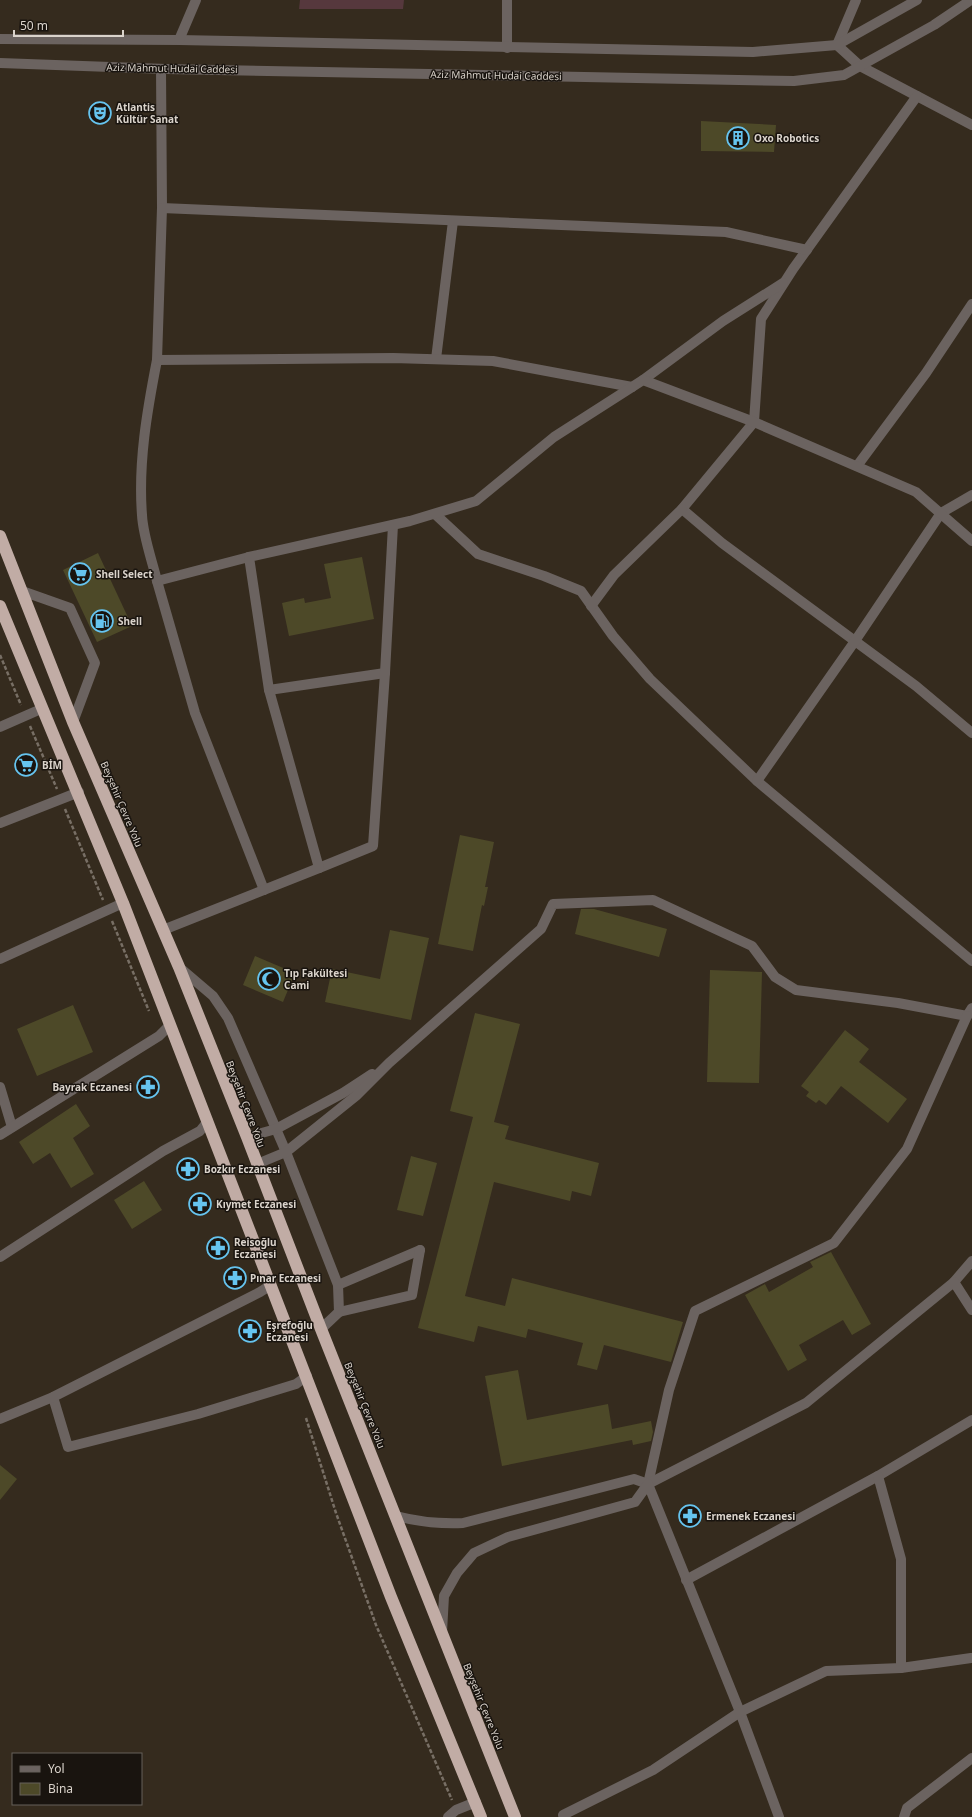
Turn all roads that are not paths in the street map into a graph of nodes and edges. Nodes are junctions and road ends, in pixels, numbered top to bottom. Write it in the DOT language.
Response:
graph roads {
  1 [pos="196,0"];
  2 [pos="507,0"];
  3 [pos="856,0"];
  4 [pos="917,0"];
  5 [pos="971,0"];
  6 [pos="0,39"];
  7 [pos="179,40"];
  8 [pos="837,45"];
  9 [pos="508,48"];
  10 [pos="0,63"];
  11 [pos="860,66"];
  12 [pos="161,69"];
  13 [pos="917,96"];
  14 [pos="972,125"];
  15 [pos="162,208"];
  16 [pos="453,220"];
  17 [pos="807,250"];
  18 [pos="786,281"];
  19 [pos="972,304"];
  20 [pos="436,359"];
  21 [pos="157,360"];
  22 [pos="643,380"];
  23 [pos="632,387"];
  24 [pos="754,422"];
  25 [pos="857,466"];
  26 [pos="972,495"];
  27 [pos="682,509"];
  28 [pos="435,514"];
  29 [pos="941,514"];
  30 [pos="393,525"];
  31 [pos="0,536"];
  32 [pos="972,541"];
  33 [pos="249,557"];
  34 [pos="157,581"];
  35 [pos="22,591"];
  36 [pos="0,606"];
  37 [pos="591,606"];
  38 [pos="855,641"];
  39 [pos="385,673"];
  40 [pos="269,690"];
  41 [pos="42,709"];
  42 [pos="74,722"];
  43 [pos="0,727"];
  44 [pos="972,733"];
  45 [pos="757,781"];
  46 [pos="79,792"];
  47 [pos="0,822"];
  48 [pos="319,868"];
  49 [pos="264,890"];
  50 [pos="123,903"];
  51 [pos="163,930"];
  52 [pos="0,959"];
  53 [pos="972,962"];
  54 [pos="178,967"];
  55 [pos="969,1012"];
  56 [pos="170,1025"];
  57 [pos="389,1063"];
  58 [pos="0,1087"];
  59 [pos="208,1121"];
  60 [pos="12,1128"];
  61 [pos="276,1129"];
  62 [pos="0,1135"];
  63 [pos="247,1137"];
  64 [pos="286,1152"];
  65 [pos="257,1164"];
  66 [pos="0,1257"];
  67 [pos="972,1261"];
  68 [pos="954,1282"];
  69 [pos="271,1285"];
  70 [pos="338,1285"];
  71 [pos="972,1310"];
  72 [pos="339,1312"];
  73 [pos="321,1329"];
  74 [pos="307,1376"];
  75 [pos="53,1397"];
  76 [pos="0,1419"];
  77 [pos="972,1420"];
  78 [pos="878,1476"];
  79 [pos="648,1484"];
  80 [pos="396,1516"];
  81 [pos="686,1580"];
  82 [pos="442,1634"];
  83 [pos="972,1659"];
  84 [pos="901,1668"];
  85 [pos="740,1712"];
  86 [pos="972,1758"];
  87 [pos="476,1802"];
  88 [pos="563,1815"];
  89 [pos="448,1817"];
  90 [pos="481,1817"];
  91 [pos="515,1817"];
  92 [pos="779,1817"];
  93 [pos="904,1817"];
  1 -- 7 [label="street"];
  2 -- 9 [label="street"];
  3 -- 8 [label="street"];
  4 -- 8 [label="street"];
  5 -- 11 [label="street, Aziz Mahmut Hudai Caddesi"];
  6 -- 7 [label="street"];
  7 -- 9 [label="street"];
  8 -- 9 [label="street"];
  8 -- 11 [label="street"];
  10 -- 12 [label="street, Aziz Mahmut Hudai Caddesi"];
  11 -- 12 [label="street, Aziz Mahmut Hudai Caddesi"];
  11 -- 13 [label="street"];
  12 -- 15 [label="street"];
  13 -- 14 [label="street"];
  13 -- 17 [label="street"];
  15 -- 16 [label="street"];
  15 -- 21 [label="street"];
  16 -- 17 [label="street"];
  16 -- 20 [label="street"];
  17 -- 18 [label="street"];
  18 -- 22 [label="street"];
  18 -- 24 [label="street"];
  19 -- 25 [label="street"];
  20 -- 21 [label="street"];
  20 -- 23 [label="street"];
  21 -- 34 [label="street"];
  22 -- 23 [label="street"];
  22 -- 24 [label="street"];
  23 -- 28 [label="street"];
  24 -- 25 [label="street"];
  24 -- 27 [label="street"];
  25 -- 29 [label="street"];
  26 -- 29 [label="street"];
  27 -- 37 [label="street"];
  27 -- 38 [label="street"];
  28 -- 30 [label="street"];
  28 -- 37 [label="street"];
  29 -- 32 [label="street"];
  29 -- 38 [label="street"];
  30 -- 33 [label="street"];
  30 -- 39 [label="street"];
  31 -- 35 [label="highway, Beyşehir Çevre Yolu"];
  33 -- 34 [label="street"];
  33 -- 40 [label="street"];
  34 -- 49 [label="street"];
  35 -- 42 [label="highway, Beyşehir Çevre Yolu"];
  35 -- 42 [label="street"];
  36 -- 41 [label="highway"];
  37 -- 45 [label="street"];
  38 -- 44 [label="street"];
  38 -- 45 [label="street"];
  39 -- 40 [label="street"];
  39 -- 48 [label="street"];
  40 -- 48 [label="street"];
  41 -- 43 [label="street"];
  41 -- 46 [label="highway"];
  42 -- 51 [label="highway, Beyşehir Çevre Yolu"];
  45 -- 53 [label="street"];
  46 -- 47 [label="street"];
  46 -- 50 [label="highway"];
  48 -- 49 [label="street"];
  49 -- 51 [label="street"];
  50 -- 52 [label="street"];
  50 -- 56 [label="highway"];
  51 -- 54 [label="highway, Beyşehir Çevre Yolu"];
  54 -- 61 [label="street"];
  54 -- 63 [label="highway, Beyşehir Çevre Yolu"];
  55 -- 57 [label="street"];
  55 -- 79 [label="street"];
  56 -- 59 [label="highway"];
  56 -- 60 [label="street"];
  57 -- 61 [label="street"];
  57 -- 64 [label="street"];
  58 -- 60 [label="street"];
  59 -- 66 [label="street"];
  59 -- 69 [label="highway"];
  60 -- 62 [label="street"];
  61 -- 63 [label="street"];
  61 -- 64 [label="street"];
  63 -- 65 [label="highway, Beyşehir Çevre Yolu"];
  64 -- 65 [label="street"];
  64 -- 70 [label="street"];
  65 -- 73 [label="highway, Beyşehir Çevre Yolu"];
  67 -- 68 [label="street"];
  68 -- 71 [label="street"];
  68 -- 79 [label="street"];
  69 -- 74 [label="highway"];
  69 -- 75 [label="street"];
  70 -- 72 [label="street"];
  70 -- 72 [label="street"];
  72 -- 73 [label="street"];
  73 -- 80 [label="highway, Beyşehir Çevre Yolu"];
  74 -- 75 [label="street"];
  74 -- 87 [label="highway"];
  75 -- 76 [label="street"];
  77 -- 78 [label="street"];
  78 -- 81 [label="street"];
  78 -- 84 [label="street"];
  79 -- 80 [label="street"];
  79 -- 81 [label="street"];
  79 -- 82 [label="street"];
  80 -- 82 [label="highway, Beyşehir Çevre Yolu"];
  81 -- 85 [label="street"];
  82 -- 91 [label="highway, Beyşehir Çevre Yolu"];
  83 -- 84 [label="street"];
  84 -- 85 [label="street"];
  85 -- 88 [label="street"];
  85 -- 92 [label="street"];
  86 -- 93 [label="street"];
  87 -- 89 [label="street"];
  87 -- 90 [label="highway"];
}
